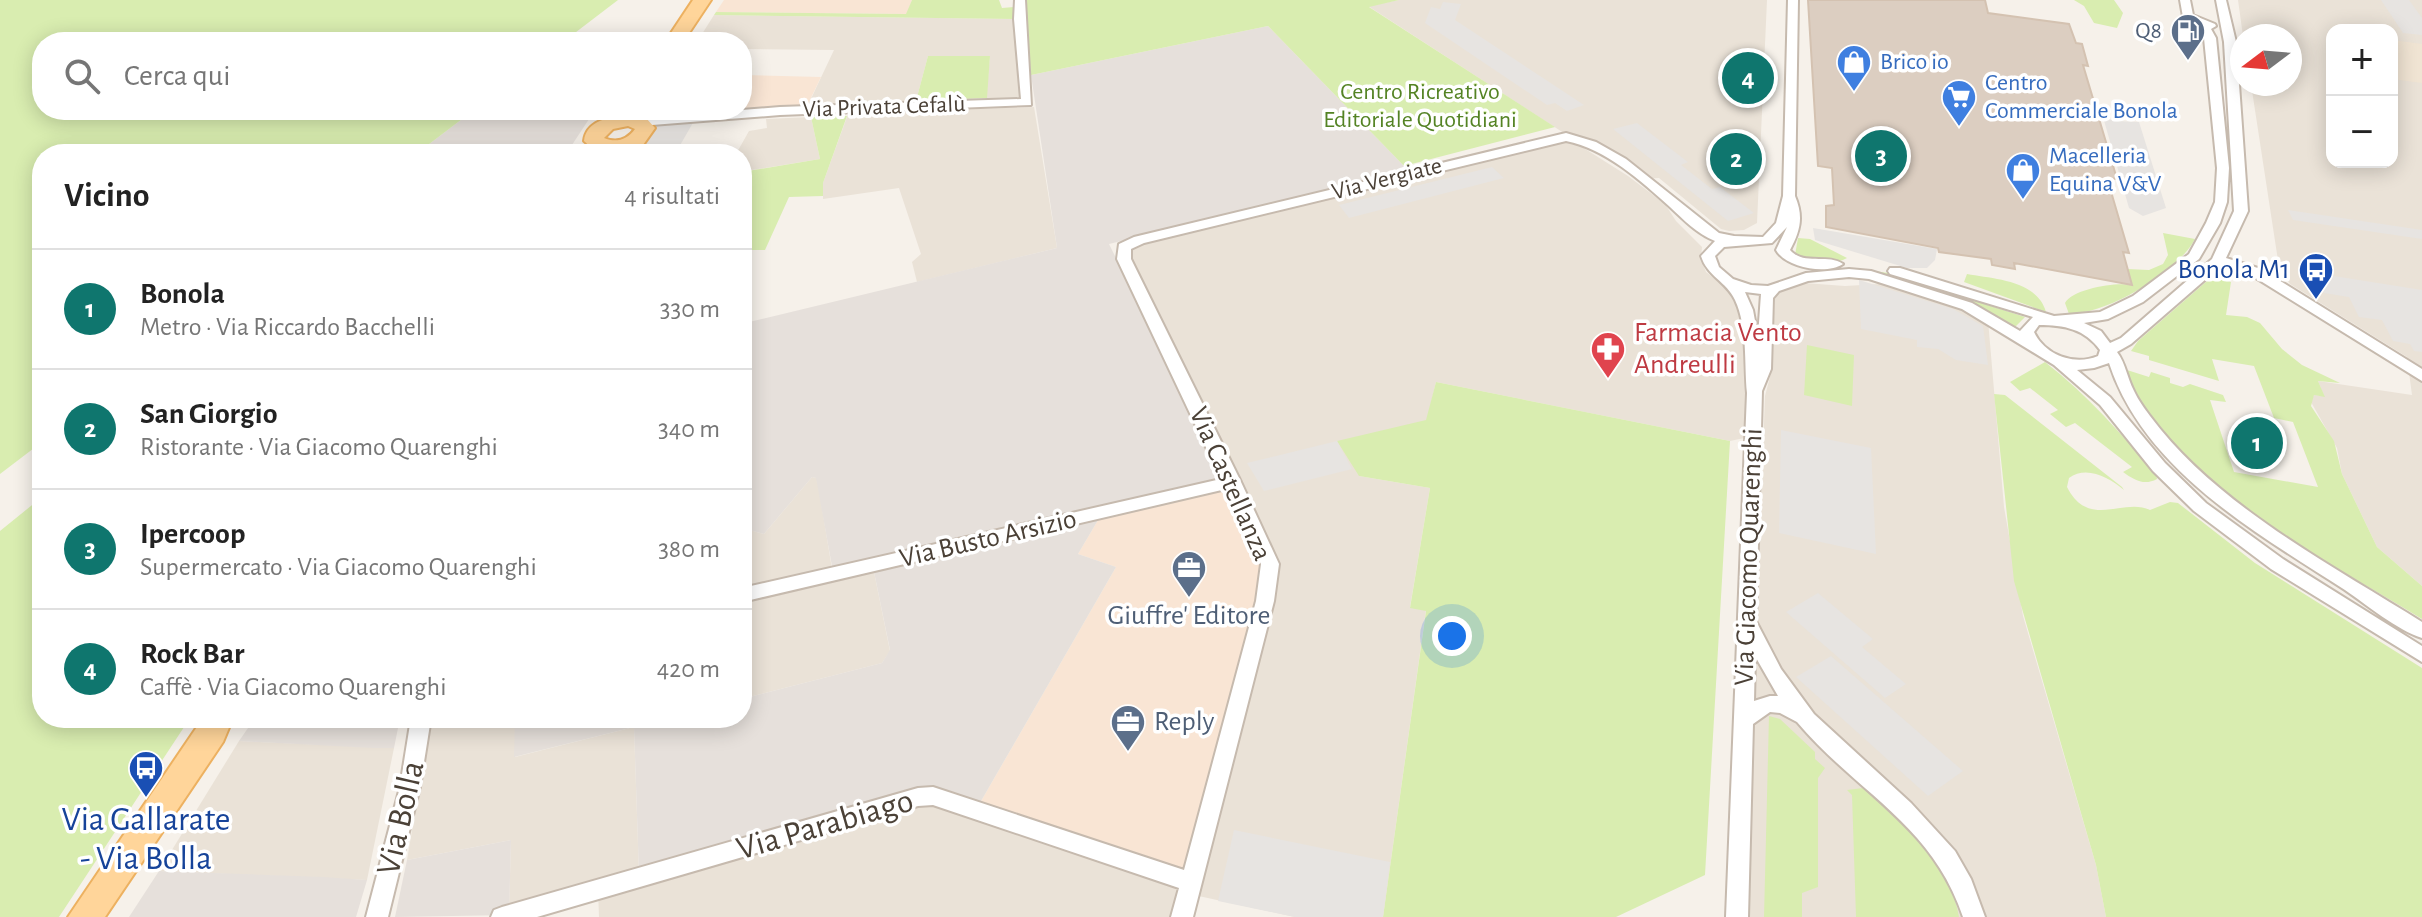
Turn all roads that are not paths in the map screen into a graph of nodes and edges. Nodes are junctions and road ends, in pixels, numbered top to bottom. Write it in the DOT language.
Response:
graph roads {
  1 [pos="702,0"];
  2 [pos="711,0"];
  3 [pos="1020,0"];
  4 [pos="1793,0"];
  5 [pos="2185,0"];
  6 [pos="2221,0"];
  7 [pos="2224,23"];
  8 [pos="2203,24"];
  9 [pos="681,32"];
  10 [pos="690,32"];
  11 [pos="752,112"];
  12 [pos="625,120"];
  13 [pos="637,120"];
  14 [pos="599,144"];
  15 [pos="623,144"];
  16 [pos="1641,179"];
  17 [pos="1789,196"];
  18 [pos="1732,240"];
  19 [pos="1752,241"];
  20 [pos="1124,247"];
  21 [pos="1710,252"];
  22 [pos="2197,253"];
  23 [pos="1787,257"];
  24 [pos="2218,261"];
  25 [pos="1725,280"];
  26 [pos="1781,287"];
  27 [pos="2059,319"];
  28 [pos="2034,346"];
  29 [pos="2107,351"];
  30 [pos="2053,359"];
  31 [pos="2422,376"];
  32 [pos="1755,393"];
  33 [pos="1233,482"];
  34 [pos="752,593"];
  35 [pos="1748,621"];
  36 [pos="2422,631"];
  37 [pos="2422,655"];
  38 [pos="1806,719"];
  39 [pos="1744,721"];
  40 [pos="214,728"];
  41 [pos="228,728"];
  42 [pos="419,728"];
  43 [pos="1191,882"];
  44 [pos="85,917"];
  45 [pos="106,917"];
  46 [pos="377,917"];
  47 [pos="502,917"];
  48 [pos="1182,917"];
  49 [pos="1737,917"];
  50 [pos="1974,917"];
  1 -- 9 [label="main road"];
  2 -- 10 [label="main road"];
  3 -- 11 [label="street, Via Privata Cefalù"];
  4 -- 17 [label="street, Via Giacomo Quarenghi"];
  5 -- 8 [label="street"];
  6 -- 7 [label="street"];
  7 -- 8 [label="street"];
  7 -- 24 [label="street"];
  8 -- 22 [label="street"];
  12 -- 14 [label="main road"];
  13 -- 15 [label="main road"];
  16 -- 18 [label="street, Via Vergiate"];
  16 -- 20 [label="street, Via Vergiate"];
  16 -- 21 [label="street, Via Vergiate"];
  17 -- 19 [label="street, Via Giacomo Quarenghi"];
  17 -- 23 [label="street, Via Giacomo Quarenghi"];
  18 -- 19 [label="street"];
  18 -- 21 [label="street"];
  19 -- 23 [label="street"];
  20 -- 33 [label="street, Via Castellanza"];
  21 -- 25 [label="street, Via Giacomo Quarenghi"];
  22 -- 24 [label="street"];
  22 -- 27 [label="street"];
  23 -- 26 [label="street, Via Giacomo Quarenghi"];
  23 -- 27 [label="street"];
  24 -- 29 [label="street"];
  24 -- 31 [label="street"];
  25 -- 26 [label="street"];
  25 -- 32 [label="street, Via Giacomo Quarenghi"];
  26 -- 28 [label="street"];
  26 -- 32 [label="street, Via Giacomo Quarenghi"];
  27 -- 28 [label="street"];
  27 -- 29 [label="street"];
  28 -- 30 [label="street"];
  29 -- 30 [label="street"];
  29 -- 36 [label="street"];
  30 -- 37 [label="street"];
  32 -- 35 [label="street, Via Giacomo Quarenghi"];
  33 -- 34 [label="street, Via Busto Arsizio"];
  33 -- 43 [label="street, Via Castellanza"];
  35 -- 38 [label="street"];
  35 -- 39 [label="street, Via Giacomo Quarenghi"];
  38 -- 39 [label="street, Via Giacomo Quarenghi"];
  38 -- 50 [label="street"];
  39 -- 49 [label="street, Via Giacomo Quarenghi"];
  40 -- 44 [label="main road"];
  41 -- 45 [label="main road"];
  42 -- 46 [label="street, Via Bolla"];
  43 -- 47 [label="street, Via Parabiago"];
  43 -- 48 [label="street, Via Castellanza"];
}
